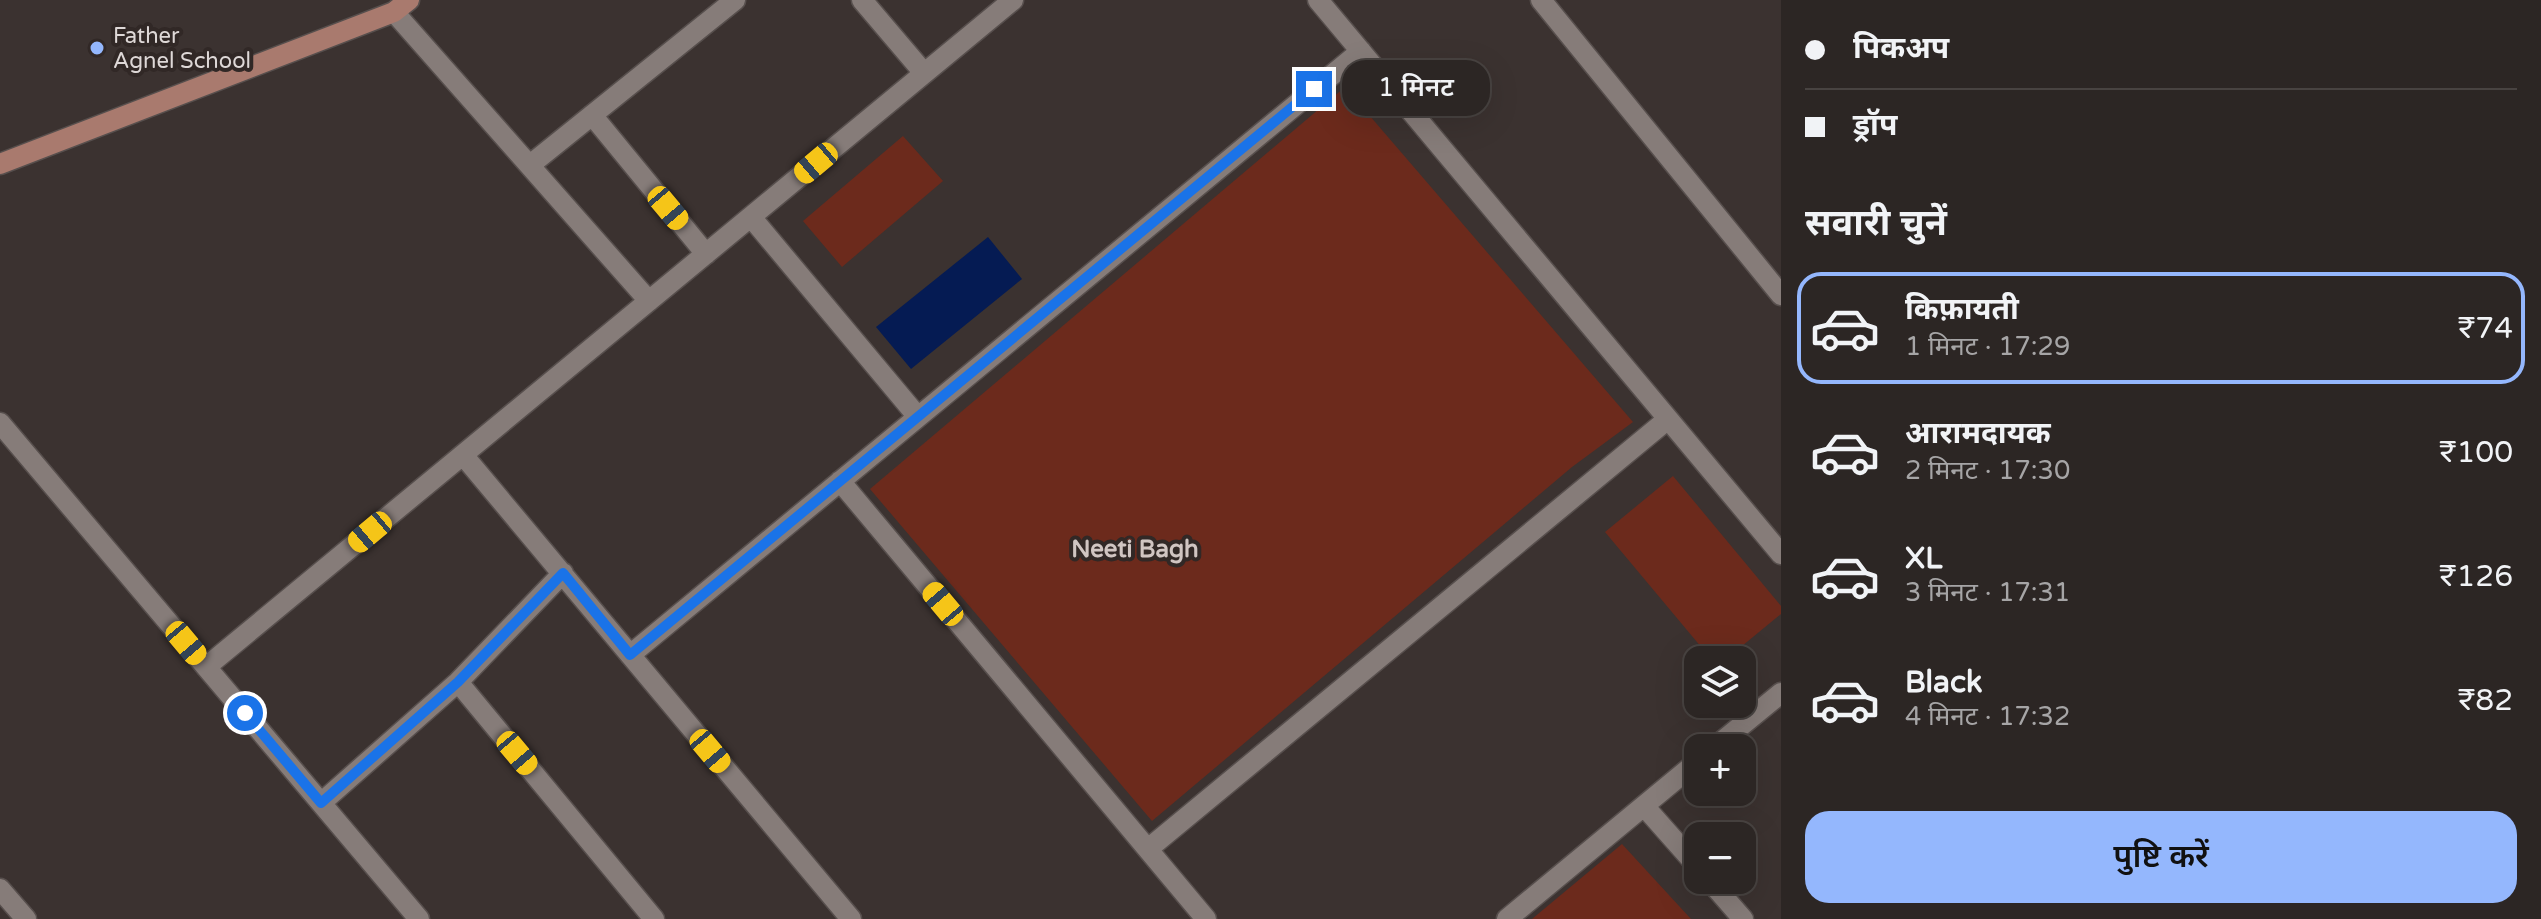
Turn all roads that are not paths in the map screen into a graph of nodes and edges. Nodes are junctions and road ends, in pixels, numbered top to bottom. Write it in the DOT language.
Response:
graph roads {
  1 [pos="735,0"];
  2 [pos="862,0"];
  3 [pos="1013,0"];
  4 [pos="1318,0"];
  5 [pos="1541,0"];
  6 [pos="401,6"];
  7 [pos="1361,51"];
  8 [pos="924,73"];
  9 [pos="592,115"];
  10 [pos="0,164"];
  11 [pos="530,165"];
  12 [pos="751,217"];
  13 [pos="706,254"];
  14 [pos="1781,295"];
  15 [pos="649,301"];
  16 [pos="918,417"];
  17 [pos="1668,419"];
  18 [pos="0,423"];
  19 [pos="463,455"];
  20 [pos="840,481"];
  21 [pos="1781,554"];
  22 [pos="563,573"];
  23 [pos="630,655"];
  24 [pos="206,667"];
  25 [pos="458,682"];
  26 [pos="1781,693"];
  27 [pos="1731,734"];
  28 [pos="1684,773"];
  29 [pos="321,803"];
  30 [pos="1644,806"];
  31 [pos="1148,849"];
  32 [pos="1684,851"];
  33 [pos="0,889"];
  34 [pos="1721,894"];
  35 [pos="406,915"];
  36 [pos="26,919"];
  37 [pos="654,919"];
  38 [pos="851,919"];
  39 [pos="1206,919"];
  40 [pos="1507,919"];
  41 [pos="1743,919"];
  1 -- 9 [label="street"];
  2 -- 8 [label="street"];
  3 -- 8 [label="street"];
  4 -- 7 [label="street"];
  5 -- 14 [label="street"];
  6 -- 10 [label="street"];
  6 -- 11 [label="street"];
  7 -- 16 [label="street"];
  7 -- 17 [label="street"];
  8 -- 12 [label="street"];
  9 -- 11 [label="street"];
  9 -- 13 [label="street"];
  11 -- 15 [label="street"];
  12 -- 13 [label="street"];
  12 -- 16 [label="street"];
  13 -- 15 [label="street"];
  15 -- 19 [label="street"];
  16 -- 20 [label="street"];
  17 -- 21 [label="street"];
  17 -- 31 [label="street"];
  18 -- 24 [label="street"];
  19 -- 22 [label="street"];
  19 -- 24 [label="street"];
  20 -- 23 [label="street"];
  20 -- 31 [label="street"];
  22 -- 23 [label="street"];
  22 -- 25 [label="street"];
  23 -- 38 [label="street"];
  24 -- 29 [label="street"];
  25 -- 29 [label="street"];
  25 -- 37 [label="street"];
  26 -- 27 [label="street"];
  28 -- 30 [label="street"];
  29 -- 35 [label="street"];
  30 -- 32 [label="street"];
  30 -- 40 [label="street"];
  31 -- 39 [label="street"];
  33 -- 36 [label="street"];
  34 -- 41 [label="street"];
}
